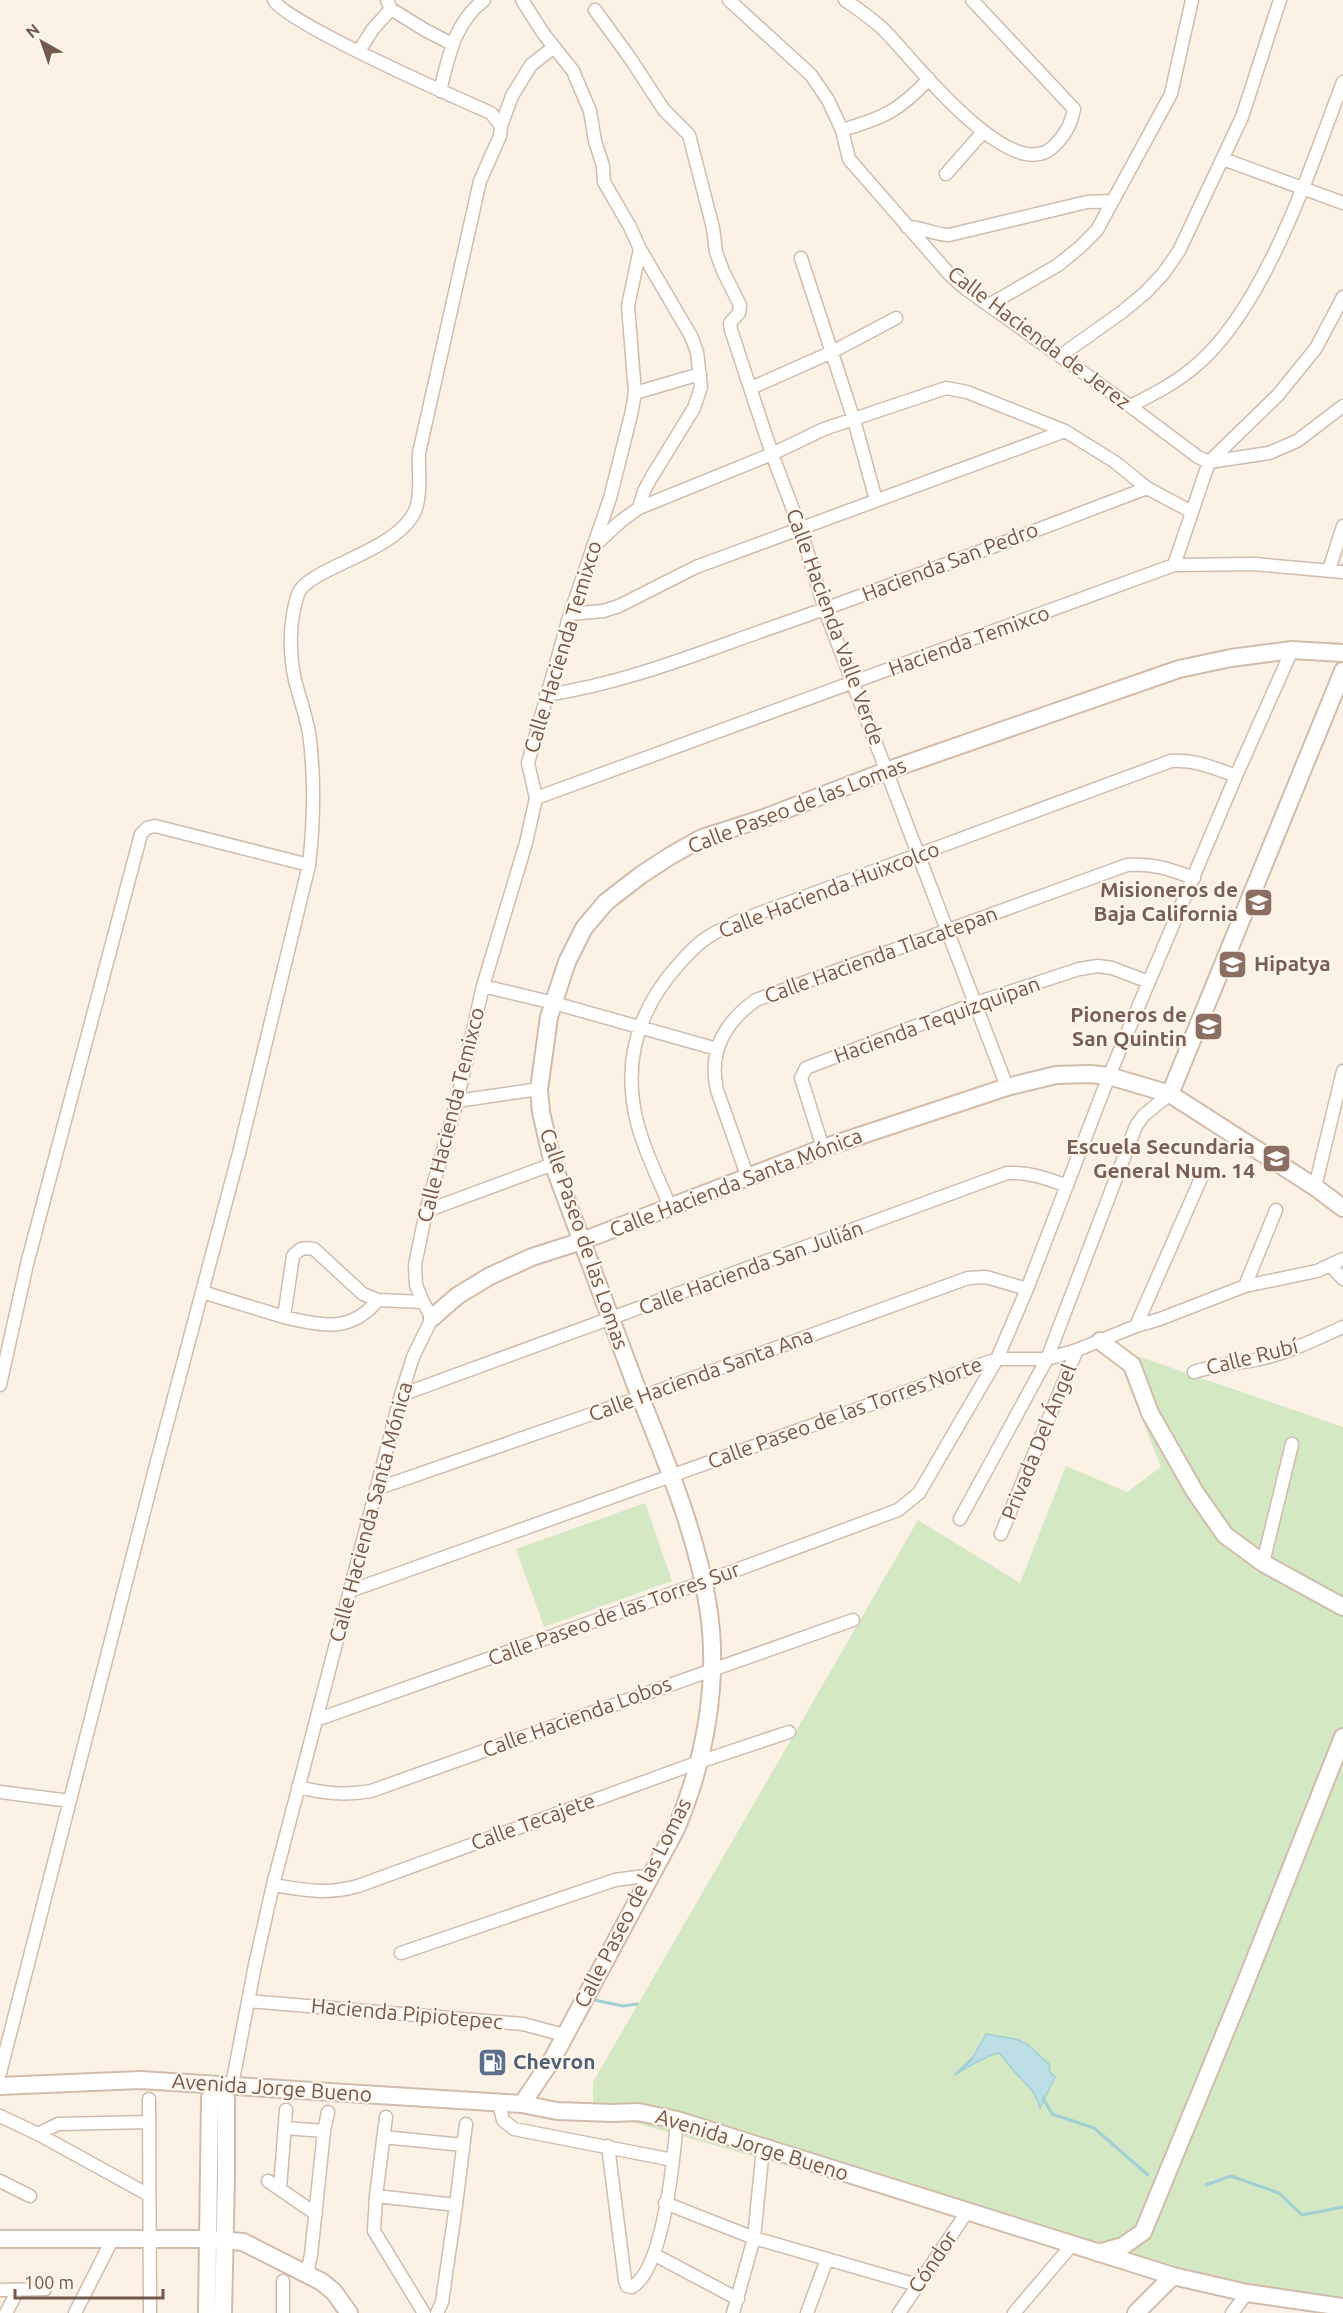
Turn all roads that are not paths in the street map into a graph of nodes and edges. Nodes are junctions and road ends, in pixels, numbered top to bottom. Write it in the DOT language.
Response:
graph roads {
  1 [pos="274,0"];
  2 [pos="484,0"];
  3 [pos="522,0"];
  4 [pos="729,0"];
  5 [pos="845,0"];
  6 [pos="972,0"];
  7 [pos="1192,0"];
  8 [pos="1280,0"];
  9 [pos="389,4"];
  10 [pos="595,10"];
  11 [pos="452,44"];
  12 [pos="554,47"];
  13 [pos="359,51"];
  14 [pos="929,80"];
  15 [pos="1343,82"];
  16 [pos="440,91"];
  17 [pos="501,126"];
  18 [pos="842,130"];
  19 [pos="983,132"];
  20 [pos="1223,159"];
  21 [pos="946,174"];
  22 [pos="1302,187"];
  23 [pos="1113,201"];
  24 [pos="1343,203"];
  25 [pos="907,227"];
  26 [pos="640,249"];
  27 [pos="801,258"];
  28 [pos="1343,297"];
  29 [pos="989,305"];
  30 [pos="896,318"];
  31 [pos="831,352"];
  32 [pos="1060,356"];
  33 [pos="700,374"];
  34 [pos="751,388"];
  35 [pos="634,393"];
  36 [pos="1130,406"];
  37 [pos="1343,406"];
  38 [pos="854,420"];
  39 [pos="1065,431"];
  40 [pos="772,454"];
  41 [pos="1209,462"];
  42 [pos="1147,488"];
  43 [pos="876,500"];
  44 [pos="639,508"];
  45 [pos="1192,512"];
  46 [pos="1343,526"];
  47 [pos="800,528"];
  48 [pos="593,546"];
  49 [pos="1174,565"];
  50 [pos="1329,570"];
  51 [pos="1343,572"];
  52 [pos="825,610"];
  53 [pos="570,614"];
  54 [pos="1292,650"];
  55 [pos="1343,653"];
  56 [pos="1343,671"];
  57 [pos="854,683"];
  58 [pos="546,695"];
  59 [pos="886,771"];
  60 [pos="1236,776"];
  61 [pos="536,798"];
  62 [pos="919,855"];
  63 [pos="309,865"];
  64 [pos="1194,878"];
  65 [pos="947,930"];
  66 [pos="1149,982"];
  67 [pos="483,986"];
  68 [pos="976,1003"];
  69 [pos="554,1004"];
  70 [pos="638,1028"];
  71 [pos="717,1049"];
  72 [pos="1343,1071"];
  73 [pos="1109,1076"];
  74 [pos="1007,1087"];
  75 [pos="539,1089"];
  76 [pos="1170,1094"];
  77 [pos="457,1101"];
  78 [pos="823,1148"];
  79 [pos="553,1164"];
  80 [pos="1202,1176"];
  81 [pos="748,1178"];
  82 [pos="1067,1186"];
  83 [pos="1315,1186"];
  84 [pos="670,1207"];
  85 [pos="1343,1208"];
  86 [pos="1276,1210"];
  87 [pos="426,1211"];
  88 [pos="582,1240"];
  89 [pos="1343,1259"];
  90 [pos="1331,1266"];
  91 [pos="1343,1279"];
  92 [pos="1245,1286"];
  93 [pos="1027,1289"];
  94 [pos="202,1292"];
  95 [pos="378,1300"];
  96 [pos="423,1302"];
  97 [pos="284,1317"];
  98 [pos="432,1318"];
  99 [pos="611,1320"];
  100 [pos="1136,1326"];
  101 [pos="1343,1327"];
  102 [pos="1100,1341"];
  103 [pos="1077,1350"];
  104 [pos="997,1359"];
  105 [pos="1047,1359"];
  106 [pos="1194,1372"];
  107 [pos="0,1385"];
  108 [pos="401,1395"];
  109 [pos="641,1397"];
  110 [pos="1292,1444"];
  111 [pos="671,1475"];
  112 [pos="376,1489"];
  113 [pos="960,1520"];
  114 [pos="1001,1534"];
  115 [pos="1263,1563"];
  116 [pos="704,1582"];
  117 [pos="350,1591"];
  118 [pos="1343,1607"];
  119 [pos="853,1620"];
  120 [pos="712,1669"];
  121 [pos="316,1720"];
  122 [pos="789,1732"];
  123 [pos="1343,1737"];
  124 [pos="699,1762"];
  125 [pos="298,1787"];
  126 [pos="0,1792"];
  127 [pos="70,1801"];
  128 [pos="652,1875"];
  129 [pos="273,1885"];
  130 [pos="401,1953"];
  131 [pos="248,2001"];
  132 [pos="564,2035"];
  133 [pos="0,2073"];
  134 [pos="232,2085"];
  135 [pos="0,2086"];
  136 [pos="149,2099"];
  137 [pos="499,2103"];
  138 [pos="522,2104"];
  139 [pos="286,2110"];
  140 [pos="328,2112"];
  141 [pos="0,2116"];
  142 [pos="386,2117"];
  143 [pos="677,2120"];
  144 [pos="148,2122"];
  145 [pos="466,2124"];
  146 [pos="285,2128"];
  147 [pos="324,2131"];
  148 [pos="38,2134"];
  149 [pos="383,2137"];
  150 [pos="463,2145"];
  151 [pos="608,2146"];
  152 [pos="763,2148"];
  153 [pos="673,2160"];
  154 [pos="218,2178"];
  155 [pos="0,2181"];
  156 [pos="268,2181"];
  157 [pos="280,2189"];
  158 [pos="149,2195"];
  159 [pos="30,2196"];
  160 [pos="376,2196"];
  161 [pos="665,2203"];
  162 [pos="456,2205"];
  163 [pos="967,2212"];
  164 [pos="316,2214"];
  165 [pos="0,2238"];
  166 [pos="112,2238"];
  167 [pos="150,2238"];
  168 [pos="754,2238"];
  169 [pos="216,2239"];
  170 [pos="1071,2246"];
  171 [pos="1097,2253"];
  172 [pos="655,2255"];
  173 [pos="827,2259"];
  174 [pos="307,2273"];
  175 [pos="1173,2276"];
  176 [pos="283,2282"];
  177 [pos="917,2285"];
  178 [pos="45,2289"];
  179 [pos="0,2290"];
  180 [pos="18,2290"];
  181 [pos="1247,2293"];
  182 [pos="738,2299"];
  183 [pos="1343,2307"];
  184 [pos="148,2309"];
  185 [pos="6,2313"];
  186 [pos="75,2313"];
  187 [pos="207,2313"];
  188 [pos="222,2313"];
  189 [pos="284,2313"];
  190 [pos="349,2313"];
  191 [pos="424,2313"];
  192 [pos="437,2313"];
  193 [pos="733,2313"];
  194 [pos="807,2313"];
  195 [pos="899,2313"];
  196 [pos="1014,2313"];
  197 [pos="1136,2313"];
  198 [pos="1232,2313"];
  1 -- 13 [label="street"];
  2 -- 11 [label="street"];
  3 -- 12 [label="street"];
  4 -- 18 [label="street, Calle Hacienda de Jerez"];
  5 -- 14 [label="street"];
  6 -- 19 [label="street"];
  7 -- 23 [label="street"];
  8 -- 20 [label="street"];
  9 -- 11 [label="street"];
  9 -- 13 [label="street"];
  10 -- 34 [label="street, Calle Hacienda Valle Verde"];
  11 -- 16 [label="street"];
  12 -- 17 [label="street"];
  12 -- 26 [label="street"];
  13 -- 16 [label="street"];
  14 -- 18 [label="street"];
  14 -- 19 [label="street"];
  15 -- 22 [label="street"];
  16 -- 17 [label="street"];
  17 -- 63 [label="street"];
  18 -- 25 [label="street, Calle Hacienda de Jerez"];
  19 -- 21 [label="street"];
  20 -- 22 [label="street"];
  20 -- 32 [label="street"];
  22 -- 24 [label="street"];
  22 -- 36 [label="street"];
  23 -- 25 [label="street"];
  23 -- 29 [label="street"];
  25 -- 29 [label="street, Calle Hacienda de Jerez"];
  26 -- 33 [label="street"];
  26 -- 35 [label="street, Calle Hacienda Temixco"];
  27 -- 31 [label="street"];
  28 -- 41 [label="street"];
  29 -- 32 [label="street, Calle Hacienda de Jerez"];
  30 -- 31 [label="street"];
  31 -- 34 [label="street"];
  31 -- 38 [label="street"];
  32 -- 36 [label="street, Calle Hacienda de Jerez"];
  33 -- 35 [label="street"];
  33 -- 44 [label="street"];
  34 -- 40 [label="street, Calle Hacienda Valle Verde"];
  35 -- 48 [label="street, Calle Hacienda Temixco"];
  36 -- 41 [label="street, Calle Hacienda de Jerez"];
  37 -- 41 [label="street"];
  38 -- 39 [label="street"];
  38 -- 40 [label="street"];
  38 -- 43 [label="street"];
  39 -- 42 [label="street"];
  39 -- 43 [label="street"];
  40 -- 44 [label="street"];
  40 -- 47 [label="street, Calle Hacienda Valle Verde"];
  41 -- 45 [label="street"];
  42 -- 45 [label="street"];
  42 -- 52 [label="street, Hacienda San Pedro"];
  43 -- 47 [label="street"];
  44 -- 48 [label="street"];
  45 -- 49 [label="street"];
  46 -- 50 [label="street"];
  47 -- 52 [label="street, Calle Hacienda Valle Verde"];
  47 -- 53 [label="street"];
  48 -- 53 [label="street, Calle Hacienda Temixco"];
  49 -- 50 [label="street, Hacienda Temixco"];
  49 -- 57 [label="street, Hacienda Temixco"];
  50 -- 51 [label="street, Hacienda Temixco"];
  52 -- 57 [label="street, Calle Hacienda Valle Verde"];
  52 -- 58 [label="street, Hacienda San Pedro"];
  53 -- 58 [label="street, Calle Hacienda Temixco"];
  54 -- 55 [label="street, Calle Paseo de las Lomas"];
  54 -- 59 [label="street, Calle Paseo de las Lomas"];
  54 -- 60 [label="street"];
  56 -- 76 [label="street"];
  57 -- 59 [label="street, Calle Hacienda Valle Verde"];
  57 -- 61 [label="street, Hacienda Temixco"];
  58 -- 61 [label="street, Calle Hacienda Temixco"];
  59 -- 62 [label="street, Calle Hacienda Valle Verde"];
  59 -- 69 [label="street, Calle Paseo de las Lomas"];
  60 -- 62 [label="street, Calle Hacienda Huixcolco"];
  60 -- 64 [label="street"];
  61 -- 67 [label="street, Calle Hacienda Temixco"];
  62 -- 65 [label="street, Calle Hacienda Valle Verde"];
  62 -- 70 [label="street, Calle Hacienda Huixcolco"];
  63 -- 94 [label="street"];
  63 -- 107 [label="street"];
  64 -- 65 [label="street, Calle Hacienda Tlacatepan"];
  64 -- 66 [label="street"];
  65 -- 68 [label="street, Calle Hacienda Valle Verde"];
  65 -- 71 [label="street, Calle Hacienda Tlacatepan"];
  66 -- 68 [label="street, Hacienda Tequizquipan"];
  66 -- 73 [label="street"];
  67 -- 69 [label="street"];
  67 -- 77 [label="street, Calle Hacienda Temixco"];
  68 -- 74 [label="street, Calle Hacienda Valle Verde"];
  68 -- 78 [label="street, Hacienda Tequizquipan"];
  69 -- 70 [label="street"];
  69 -- 75 [label="street, Calle Paseo de las Lomas"];
  70 -- 71 [label="street"];
  70 -- 84 [label="street, Calle Hacienda Huixcolco"];
  71 -- 81 [label="street, Calle Hacienda Tlacatepan"];
  72 -- 83 [label="street"];
  73 -- 74 [label="street, Calle Hacienda Santa Mónica"];
  73 -- 76 [label="street, Calle Hacienda Santa Mónica"];
  73 -- 82 [label="street"];
  74 -- 78 [label="street, Calle Hacienda Santa Mónica"];
  75 -- 77 [label="street"];
  75 -- 79 [label="street, Calle Paseo de las Lomas"];
  76 -- 83 [label="street, Calle Hacienda Santa Mónica"];
  76 -- 105 [label="street"];
  77 -- 87 [label="street, Calle Hacienda Temixco"];
  78 -- 81 [label="street, Calle Hacienda Santa Mónica"];
  79 -- 87 [label="street"];
  79 -- 88 [label="street, Calle Paseo de las Lomas"];
  80 -- 100 [label="street"];
  81 -- 84 [label="street, Calle Hacienda Santa Mónica"];
  82 -- 93 [label="street"];
  82 -- 99 [label="street, Calle Hacienda San Julián"];
  83 -- 85 [label="street, Calle Hacienda Santa Mónica"];
  84 -- 88 [label="street, Calle Hacienda Santa Mónica"];
  86 -- 92 [label="street"];
  87 -- 96 [label="street, Calle Hacienda Temixco"];
  88 -- 98 [label="street, Calle Hacienda Santa Mónica"];
  88 -- 99 [label="street, Calle Paseo de las Lomas"];
  89 -- 90 [label="street, Calle Paseo de las Torres Norte"];
  90 -- 91 [label="street"];
  90 -- 92 [label="street, Calle Paseo de las Torres Norte"];
  92 -- 100 [label="street, Calle Paseo de las Torres Norte"];
  93 -- 104 [label="street"];
  93 -- 109 [label="street, Calle Hacienda Santa Ana"];
  94 -- 97 [label="street"];
  94 -- 127 [label="street"];
  95 -- 96 [label="street"];
  95 -- 97 [label="street"];
  95 -- 97 [label="street"];
  96 -- 98 [label="street, Calle Hacienda Temixco"];
  98 -- 108 [label="street, Calle Hacienda Santa Mónica"];
  99 -- 108 [label="street, Calle Hacienda San Julián"];
  99 -- 109 [label="street, Calle Paseo de las Lomas"];
  100 -- 102 [label="street, Calle Paseo de las Torres Norte"];
  101 -- 106 [label="street, Calle Rubí"];
  102 -- 103 [label="street, Calle Paseo de las Torres Norte"];
  102 -- 115 [label="street"];
  103 -- 105 [label="street, Calle Paseo de las Torres Norte"];
  103 -- 114 [label="street, Privada Del Ángel"];
  104 -- 105 [label="street, Calle Paseo de las Torres Norte"];
  104 -- 111 [label="street, Calle Paseo de las Torres Norte"];
  104 -- 116 [label="street, Calle Paseo de las Torres Sur"];
  105 -- 113 [label="street"];
  108 -- 112 [label="street, Calle Hacienda Santa Mónica"];
  109 -- 111 [label="street, Calle Paseo de las Lomas"];
  109 -- 112 [label="street, Calle Hacienda Santa Ana"];
  110 -- 115 [label="street"];
  111 -- 116 [label="street, Calle Paseo de las Lomas"];
  111 -- 117 [label="street, Calle Paseo de las Torres Norte"];
  112 -- 117 [label="street, Calle Hacienda Santa Mónica"];
  115 -- 118 [label="street"];
  116 -- 120 [label="street, Calle Paseo de las Lomas"];
  116 -- 121 [label="street, Calle Paseo de las Torres Sur"];
  117 -- 121 [label="street, Calle Hacienda Santa Mónica"];
  119 -- 120 [label="street, Calle Hacienda Lobos"];
  120 -- 124 [label="street, Calle Paseo de las Lomas"];
  120 -- 125 [label="street, Calle Hacienda Lobos"];
  121 -- 125 [label="street, Calle Hacienda Santa Mónica"];
  122 -- 124 [label="street, Calle Tecajete"];
  123 -- 171 [label="street"];
  124 -- 128 [label="street, Calle Paseo de las Lomas"];
  124 -- 129 [label="street, Calle Tecajete"];
  125 -- 129 [label="street, Calle Hacienda Santa Mónica"];
  126 -- 127 [label="street"];
  127 -- 133 [label="street"];
  128 -- 130 [label="street"];
  128 -- 132 [label="street, Calle Paseo de las Lomas"];
  129 -- 131 [label="street, Calle Hacienda Santa Mónica"];
  131 -- 132 [label="street, Hacienda Pipiotepec"];
  131 -- 134 [label="street, Calle Hacienda Santa Mónica"];
  132 -- 138 [label="street, Calle Paseo de las Lomas"];
  134 -- 135 [label="street, Avenida Jorge Bueno"];
  134 -- 137 [label="street, Avenida Jorge Bueno"];
  136 -- 144 [label="street"];
  137 -- 138 [label="street, Avenida Jorge Bueno"];
  137 -- 151 [label="street"];
  138 -- 143 [label="street, Avenida Jorge Bueno"];
  139 -- 146 [label="street"];
  140 -- 147 [label="street"];
  141 -- 148 [label="street"];
  142 -- 149 [label="street"];
  143 -- 152 [label="street, Avenida Jorge Bueno"];
  143 -- 153 [label="street"];
  144 -- 148 [label="street"];
  144 -- 158 [label="street"];
  145 -- 150 [label="street"];
  146 -- 147 [label="street"];
  146 -- 157 [label="street"];
  147 -- 164 [label="street"];
  148 -- 158 [label="street"];
  149 -- 150 [label="street"];
  149 -- 160 [label="street"];
  150 -- 162 [label="street"];
  151 -- 153 [label="street"];
  151 -- 172 [label="street"];
  152 -- 163 [label="street, Avenida Jorge Bueno"];
  152 -- 168 [label="street"];
  153 -- 161 [label="street"];
  154 -- 169 [label="street"];
  155 -- 159 [label="street"];
  156 -- 157 [label="street"];
  157 -- 164 [label="street"];
  158 -- 167 [label="street"];
  160 -- 162 [label="street"];
  160 -- 191 [label="street"];
  161 -- 168 [label="street"];
  161 -- 172 [label="street"];
  162 -- 192 [label="street"];
  163 -- 170 [label="street, Avenida Jorge Bueno"];
  163 -- 177 [label="street, Cóndor"];
  164 -- 174 [label="street"];
  165 -- 166 [label="street"];
  166 -- 167 [label="street"];
  166 -- 186 [label="street"];
  167 -- 169 [label="street"];
  167 -- 184 [label="street"];
  168 -- 173 [label="street"];
  168 -- 182 [label="street"];
  169 -- 174 [label="street"];
  169 -- 187 [label="street"];
  169 -- 188 [label="street"];
  170 -- 171 [label="street, Avenida Jorge Bueno"];
  170 -- 196 [label="street"];
  171 -- 175 [label="street, Avenida Jorge Bueno"];
  172 -- 182 [label="street"];
  173 -- 177 [label="street"];
  173 -- 194 [label="street"];
  174 -- 190 [label="street"];
  175 -- 181 [label="street, Avenida Jorge Bueno"];
  175 -- 197 [label="street"];
  176 -- 189 [label="street"];
  177 -- 195 [label="street, Cóndor"];
  178 -- 180 [label="street"];
  179 -- 180 [label="street"];
  180 -- 185 [label="street"];
  181 -- 183 [label="street, Avenida Jorge Bueno"];
  181 -- 198 [label="street"];
  182 -- 193 [label="street"];
}
